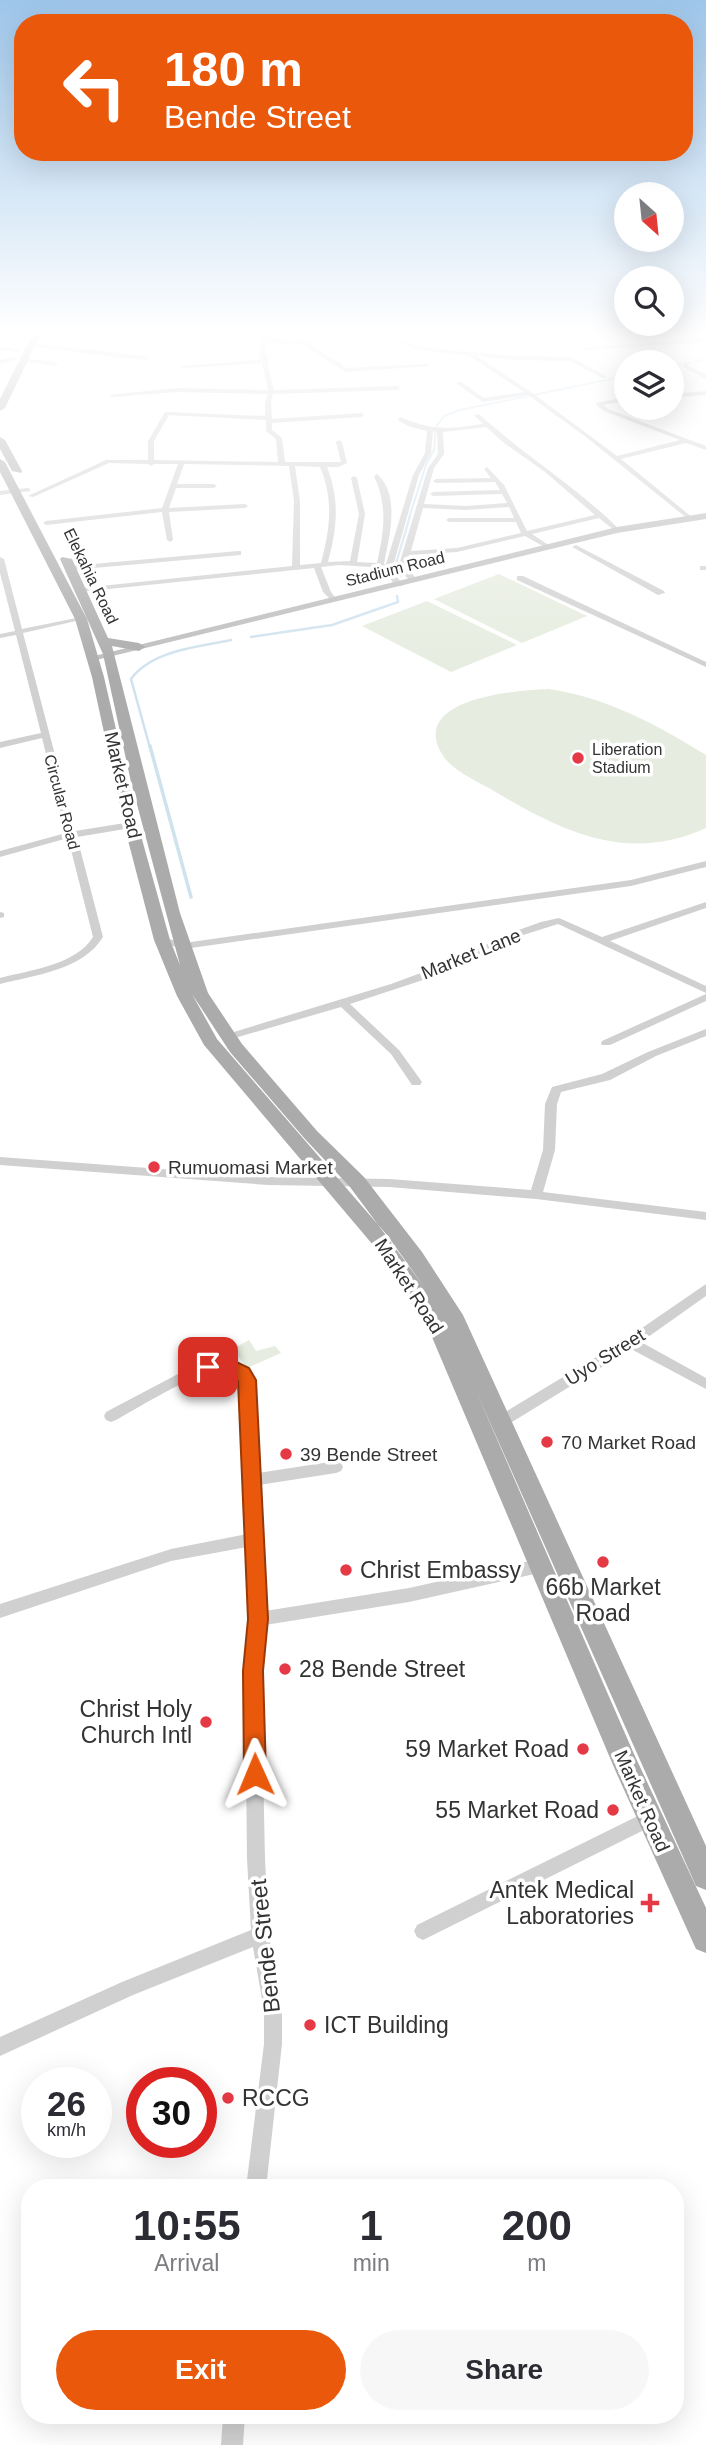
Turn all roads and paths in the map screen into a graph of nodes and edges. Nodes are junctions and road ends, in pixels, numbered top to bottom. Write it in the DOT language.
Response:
graph roads {
  1 [pos="5,449"];
  2 [pos="151,449"];
  3 [pos="280,449"];
  4 [pos="341,449"];
  5 [pos="428,449"];
  6 [pos="441,449"];
  7 [pos="517,449"];
  8 [pos="602,449"];
  9 [pos="654,449"];
  10 [pos="615,459"];
  11 [pos="0,462"];
  12 [pos="151,464"];
  13 [pos="181,464"];
  14 [pos="282,465"];
  15 [pos="292,465"];
  16 [pos="323,465"];
  17 [pos="487,469"];
  18 [pos="377,476"];
  19 [pos="354,478"];
  20 [pos="497,480"];
  21 [pos="436,481"];
  22 [pos="172,486"];
  23 [pos="214,486"];
  24 [pos="15,491"];
  25 [pos="505,492"];
  26 [pos="0,493"];
  27 [pos="29,493"];
  28 [pos="433,494"];
  29 [pos="512,505"];
  30 [pos="245,506"];
  31 [pos="419,506"];
  32 [pos="165,510"];
  33 [pos="599,516"];
  34 [pos="706,516"];
  35 [pos="690,518"];
  36 [pos="449,520"];
  37 [pos="518,520"];
  38 [pos="706,522"];
  39 [pos="46,523"];
  40 [pos="617,530"];
  41 [pos="525,533"];
  42 [pos="52,534"];
  43 [pos="170,540"];
  44 [pos="58,545"];
  45 [pos="548,547"];
  46 [pos="576,547"];
  47 [pos="237,553"];
  48 [pos="405,553"];
  49 [pos="0,559"];
  50 [pos="353,563"];
  51 [pos="380,564"];
  52 [pos="320,565"];
  53 [pos="296,566"];
  54 [pos="389,566"];
  55 [pos="71,568"];
  56 [pos="520,578"];
  57 [pos="414,580"];
  58 [pos="400,584"];
  59 [pos="82,590"];
  60 [pos="661,593"];
  61 [pos="333,600"];
  62 [pos="80,620"];
  63 [pos="18,632"];
  64 [pos="0,636"];
  65 [pos="139,651"];
  66 [pos="105,660"];
  67 [pos="706,665"];
  68 [pos="44,735"];
  69 [pos="0,745"];
  70 [pos="131,825"];
  71 [pos="70,835"];
  72 [pos="0,853"];
  73 [pos="706,864"];
  74 [pos="706,905"];
  75 [pos="162,940"];
  76 [pos="604,940"];
  77 [pos="184,947"];
  78 [pos="0,981"];
  79 [pos="706,990"];
  80 [pos="706,997"];
  81 [pos="343,1003"];
  82 [pos="706,1032"];
  83 [pos="228,1037"];
  84 [pos="606,1043"];
  85 [pos="416,1083"];
  86 [pos="0,1161"];
  87 [pos="357,1182"];
  88 [pos="333,1184"];
  89 [pos="536,1195"];
  90 [pos="706,1216"];
  91 [pos="706,1289"];
  92 [pos="631,1343"];
  93 [pos="706,1384"];
  94 [pos="111,1416"];
  95 [pos="502,1421"];
  96 [pos="336,1467"];
  97 [pos="253,1480"];
  98 [pos="256,1539"];
  99 [pos="539,1566"];
  100 [pos="0,1611"];
  101 [pos="258,1619"];
  102 [pos="650,1818"];
  103 [pos="706,1876"];
  104 [pos="423,1931"];
  105 [pos="260,1935"];
  106 [pos="706,1939"];
  107 [pos="0,2047"];
  108 [pos="257,2179"];
  109 [pos="233,2424"];
  110 [pos="232,2445"];
  1 -- 27 [label="main road, Elekahia Road"];
  2 -- 12 [label="street"];
  3 -- 14 [label="street"];
  4 -- 16 [label="street"];
  5 -- 54 [label="street"];
  6 -- 31 [label="street"];
  7 -- 33 [label="street"];
  8 -- 10 [label="street"];
  9 -- 10 [label="street"];
  10 -- 35 [label="street"];
  11 -- 24 [label="main road, Elekahia Road"];
  12 -- 13 [label="street"];
  12 -- 27 [label="street"];
  13 -- 14 [label="street"];
  13 -- 22 [label="street"];
  14 -- 15 [label="street"];
  15 -- 16 [label="street"];
  15 -- 53 [label="street"];
  16 -- 52 [label="street"];
  17 -- 20 [label="street"];
  18 -- 51 [label="street"];
  19 -- 50 [label="street"];
  20 -- 21 [label="street"];
  20 -- 25 [label="street"];
  22 -- 23 [label="street"];
  22 -- 32 [label="street"];
  24 -- 26 [label="street"];
  24 -- 27 [label="street"];
  24 -- 62 [label="main road, Elekahia Road"];
  25 -- 28 [label="street"];
  25 -- 29 [label="street"];
  27 -- 39 [label="main road, Elekahia Road"];
  29 -- 31 [label="street"];
  29 -- 37 [label="street"];
  30 -- 32 [label="street"];
  31 -- 48 [label="street"];
  32 -- 39 [label="street"];
  32 -- 43 [label="street"];
  33 -- 40 [label="street"];
  33 -- 41 [label="street"];
  34 -- 35 [label="main road, Stadium Road"];
  35 -- 40 [label="main road, Stadium Road"];
  36 -- 37 [label="street"];
  37 -- 41 [label="street"];
  38 -- 46 [label="main road, Stadium Road"];
  39 -- 42 [label="main road, Elekahia Road"];
  40 -- 45 [label="main road, Stadium Road"];
  41 -- 45 [label="street"];
  41 -- 48 [label="street"];
  44 -- 55 [label="main road, Elekahia Road"];
  45 -- 57 [label="main road, Stadium Road"];
  46 -- 60 [label="street"];
  46 -- 65 [label="main road, Stadium Road"];
  47 -- 55 [label="street"];
  48 -- 57 [label="street"];
  49 -- 63 [label="street, Circular Road"];
  50 -- 51 [label="street"];
  50 -- 52 [label="street"];
  51 -- 54 [label="street"];
  52 -- 53 [label="street"];
  52 -- 61 [label="street"];
  53 -- 59 [label="street"];
  54 -- 58 [label="street"];
  55 -- 59 [label="main road, Elekahia Road"];
  56 -- 67 [label="street"];
  57 -- 58 [label="main road, Stadium Road"];
  58 -- 61 [label="main road, Stadium Road"];
  59 -- 66 [label="main road, Elekahia Road"];
  61 -- 65 [label="main road, Stadium Road"];
  62 -- 63 [label="street"];
  62 -- 66 [label="main road, Elekahia Road"];
  63 -- 64 [label="street"];
  63 -- 68 [label="street, Circular Road"];
  65 -- 66 [label="main road"];
  65 -- 66 [label="main road"];
  66 -- 70 [label="main road, Market Road"];
  66 -- 77 [label="main road, Market Road"];
  68 -- 69 [label="street"];
  68 -- 71 [label="street, Circular Road"];
  70 -- 71 [label="street"];
  70 -- 75 [label="main road, Market Road"];
  71 -- 72 [label="street"];
  71 -- 78 [label="street, Circular Road"];
  73 -- 77 [label="street"];
  74 -- 76 [label="street"];
  75 -- 77 [label="street"];
  75 -- 88 [label="main road, Market Road"];
  76 -- 79 [label="street, Market Lane"];
  76 -- 81 [label="street, Market Lane"];
  77 -- 83 [label="main road, Market Road"];
  80 -- 84 [label="street"];
  81 -- 83 [label="street, Market Lane"];
  81 -- 85 [label="street"];
  82 -- 89 [label="street"];
  83 -- 87 [label="main road, Market Road"];
  86 -- 88 [label="street"];
  87 -- 88 [label="street"];
  87 -- 89 [label="street"];
  87 -- 95 [label="main road, Market Road"];
  88 -- 99 [label="main road, Market Road"];
  89 -- 90 [label="street"];
  91 -- 92 [label="street, Uyo Street"];
  92 -- 93 [label="street"];
  92 -- 95 [label="street, Uyo Street"];
  94 -- 97 [label="street, Bende Street"];
  95 -- 103 [label="main road, Market Road"];
  96 -- 97 [label="street"];
  97 -- 98 [label="street, Bende Street"];
  98 -- 100 [label="street"];
  98 -- 101 [label="street, Bende Street"];
  99 -- 101 [label="street"];
  99 -- 102 [label="main road, Market Road"];
  101 -- 105 [label="street, Bende Street"];
  102 -- 104 [label="street"];
  102 -- 106 [label="main road, Market Road"];
  105 -- 107 [label="street"];
  105 -- 108 [label="street, Bende Street"];
  109 -- 110 [label="street"];
}
